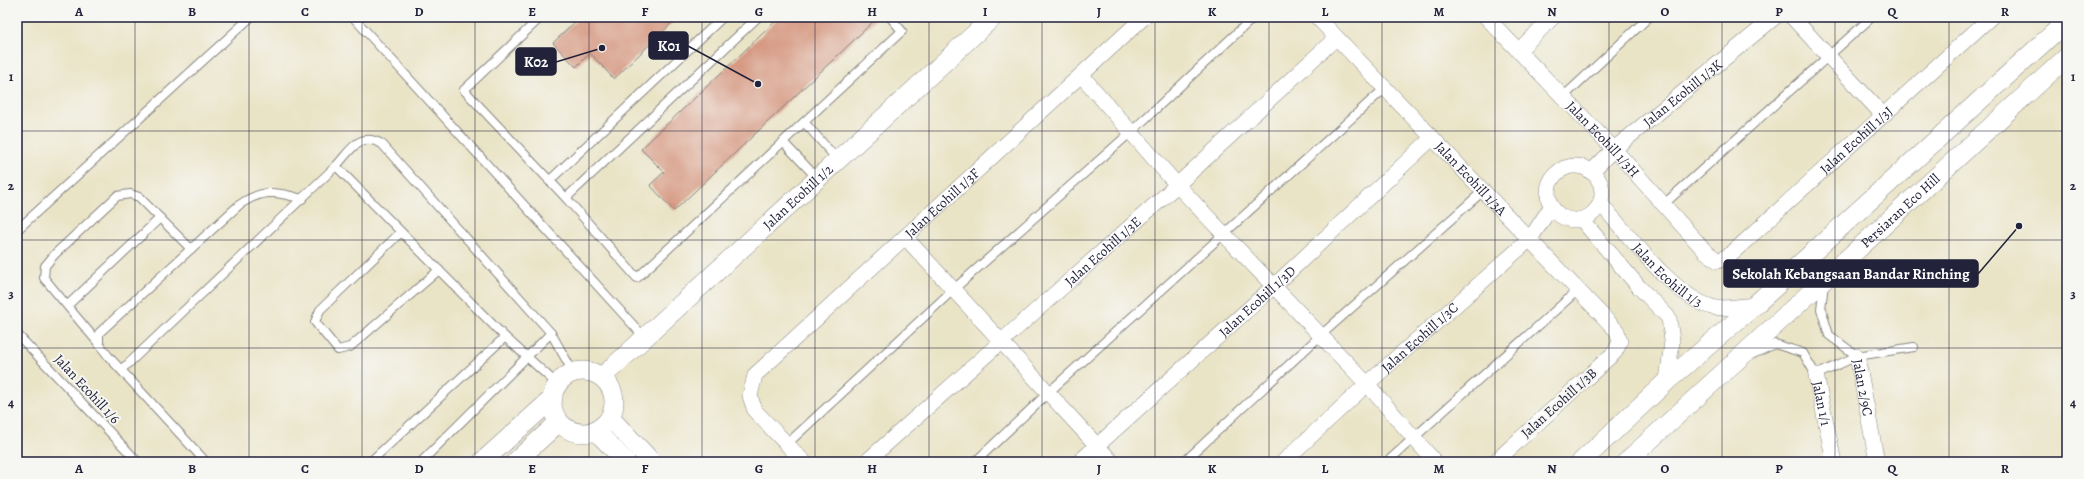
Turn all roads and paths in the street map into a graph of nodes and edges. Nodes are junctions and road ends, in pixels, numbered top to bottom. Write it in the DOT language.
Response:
graph roads {
  1 [pos="251,17"];
  2 [pos="352,17"];
  3 [pos="541,17"];
  4 [pos="723,17"];
  5 [pos="758,17"];
  6 [pos="890,17"];
  7 [pos="1144,17"];
  8 [pos="1254,17"];
  9 [pos="1317,17"];
  10 [pos="1486,17"];
  11 [pos="1553,17"];
  12 [pos="1649,17"];
  13 [pos="1775,17"];
  14 [pos="1792,17"];
  15 [pos="1872,17"];
  16 [pos="1991,17"];
  17 [pos="988,19"];
  18 [pos="2067,21"];
  19 [pos="1336,38"];
  20 [pos="1518,51"];
  21 [pos="2067,57"];
  22 [pos="1829,58"];
  23 [pos="1081,75"];
  24 [pos="1385,88"];
  25 [pos="1562,98"];
  26 [pos="1883,115"];
  27 [pos="804,122"];
  28 [pos="1131,132"];
  29 [pos="1432,138"];
  30 [pos="783,142"];
  31 [pos="1614,149"];
  32 [pos="837,159"];
  33 [pos="336,166"];
  34 [pos="1591,172"];
  35 [pos="817,178"];
  36 [pos="549,180"];
  37 [pos="1177,185"];
  38 [pos="1483,191"];
  39 [pos="566,198"];
  40 [pos="302,199"];
  41 [pos="1600,203"];
  42 [pos="1663,205"];
  43 [pos="1550,207"];
  44 [pos="160,218"];
  45 [pos="1582,220"];
  46 [pos="17,230"];
  47 [pos="401,232"];
  48 [pos="1225,234"];
  49 [pos="906,237"];
  50 [pos="1530,239"];
  51 [pos="191,249"];
  52 [pos="1718,261"];
  53 [pos="439,270"];
  54 [pos="1825,279"];
  55 [pos="1274,286"];
  56 [pos="954,289"];
  57 [pos="1578,290"];
  58 [pos="68,305"];
  59 [pos="1755,305"];
  60 [pos="551,333"];
  61 [pos="17,334"];
  62 [pos="1321,335"];
  63 [pos="505,337"];
  64 [pos="645,338"];
  65 [pos="1004,342"];
  66 [pos="1620,342"];
  67 [pos="99,344"];
  68 [pos="1914,347"];
  69 [pos="1856,356"];
  70 [pos="526,357"];
  71 [pos="1733,364"];
  72 [pos="121,369"];
  73 [pos="573,372"];
  74 [pos="1816,375"];
  75 [pos="602,377"];
  76 [pos="1667,381"];
  77 [pos="1367,384"];
  78 [pos="555,391"];
  79 [pos="1049,392"];
  80 [pos="610,418"];
  81 [pos="559,422"];
  82 [pos="596,430"];
  83 [pos="1413,437"];
  84 [pos="787,444"];
  85 [pos="1097,445"];
  86 [pos="138,462"];
  87 [pos="206,462"];
  88 [pos="370,462"];
  89 [pos="421,462"];
  90 [pos="482,462"];
  91 [pos="515,462"];
  92 [pos="626,462"];
  93 [pos="652,462"];
  94 [pos="804,462"];
  95 [pos="866,462"];
  96 [pos="975,462"];
  97 [pos="1079,462"];
  98 [pos="1112,462"];
  99 [pos="1184,462"];
  100 [pos="1283,462"];
  101 [pos="1387,462"];
  102 [pos="1435,462"];
  103 [pos="1495,462"];
  104 [pos="1581,462"];
  105 [pos="1626,462"];
  106 [pos="1834,462"];
  107 [pos="1877,462"];
  1 -- 46 [label="lane"];
  2 -- 64 [label="lane"];
  3 -- 36 [label="lane"];
  4 -- 36 [label="lane"];
  5 -- 39 [label="lane"];
  6 -- 27 [label="lane"];
  7 -- 23 [label="street, Jalan Ecohill 1/3F"];
  8 -- 28 [label="lane"];
  9 -- 19 [label="street, Jalan Ecohill 1/3A"];
  10 -- 20 [label="street, Jalan Ecohill 1/3H"];
  11 -- 20 [label="street"];
  12 -- 25 [label="lane"];
  13 -- 31 [label="street, Jalan Ecohill 1/3K"];
  14 -- 22 [label="street"];
  15 -- 22 [label="lane"];
  16 -- 26 [label="street, Jalan Ecohill 1/3J"];
  17 -- 32 [label="street, Jalan Ecohill 1/2"];
  18 -- 59 [label="street"];
  19 -- 24 [label="street, Jalan Ecohill 1/3A"];
  19 -- 37 [label="street, Jalan Ecohill 1/3E"];
  20 -- 25 [label="street, Jalan Ecohill 1/3H"];
  21 -- 54 [label="street, Persiaran Eco Hill"];
  22 -- 26 [label="street"];
  22 -- 42 [label="lane"];
  23 -- 28 [label="street"];
  23 -- 49 [label="street, Jalan Ecohill 1/3F"];
  24 -- 29 [label="street, Jalan Ecohill 1/3A"];
  24 -- 48 [label="lane"];
  25 -- 31 [label="street, Jalan Ecohill 1/3H"];
  26 -- 52 [label="street, Jalan Ecohill 1/3J"];
  27 -- 30 [label="lane"];
  27 -- 32 [label="lane"];
  28 -- 37 [label="street"];
  28 -- 56 [label="lane"];
  29 -- 38 [label="street, Jalan Ecohill 1/3A"];
  29 -- 55 [label="street, Jalan Ecohill 1/3D"];
  30 -- 35 [label="lane"];
  30 -- 39 [label="lane"];
  31 -- 34 [label="street, Jalan Ecohill 1/3K"];
  31 -- 42 [label="street, Jalan Ecohill 1/3H"];
  32 -- 35 [label="street, Jalan Ecohill 1/2"];
  33 -- 40 [label="lane"];
  33 -- 47 [label="lane"];
  33 -- 60 [label="lane"];
  34 -- 41 [label="street"];
  34 -- 43 [label="street"];
  35 -- 64 [label="street, Jalan Ecohill 1/2"];
  36 -- 39 [label="lane"];
  37 -- 48 [label="street"];
  37 -- 65 [label="street, Jalan Ecohill 1/3E"];
  38 -- 50 [label="street, Jalan Ecohill 1/3A"];
  38 -- 62 [label="lane"];
  40 -- 51 [label="lane"];
  40 -- 72 [label="lane"];
  41 -- 45 [label="street"];
  41 -- 59 [label="street, Jalan Ecohill 1/3"];
  42 -- 52 [label="street, Jalan Ecohill 1/3H"];
  43 -- 45 [label="street"];
  43 -- 50 [label="street, Jalan Ecohill 1/3C"];
  44 -- 51 [label="lane"];
  44 -- 58 [label="lane"];
  44 -- 58 [label="lane"];
  45 -- 76 [label="street, Jalan Ecohill 1/3"];
  47 -- 53 [label="lane"];
  47 -- 53 [label="lane"];
  48 -- 55 [label="street"];
  48 -- 79 [label="lane"];
  49 -- 56 [label="street"];
  49 -- 84 [label="street, Jalan Ecohill 1/3F"];
  50 -- 57 [label="street, Jalan Ecohill 1/3A"];
  50 -- 77 [label="street, Jalan Ecohill 1/3C"];
  51 -- 67 [label="lane"];
  53 -- 63 [label="lane"];
  54 -- 69 [label="lane, Jalan 2/9C"];
  54 -- 71 [label="street, Persiaran Eco Hill"];
  55 -- 62 [label="street"];
  55 -- 85 [label="street, Jalan Ecohill 1/3D"];
  56 -- 65 [label="street"];
  56 -- 84 [label="lane"];
  57 -- 66 [label="street, Jalan Ecohill 1/3A"];
  57 -- 83 [label="lane"];
  58 -- 67 [label="lane"];
  59 -- 76 [label="street"];
  60 -- 70 [label="lane"];
  60 -- 73 [label="lane"];
  61 -- 86 [label="lane, Jalan Ecohill 1/6"];
  62 -- 77 [label="street"];
  62 -- 99 [label="lane"];
  63 -- 70 [label="lane"];
  63 -- 88 [label="lane"];
  64 -- 75 [label="street, Jalan Ecohill 1/2"];
  65 -- 79 [label="street"];
  65 -- 95 [label="street, Jalan Ecohill 1/3E"];
  66 -- 103 [label="street, Jalan Ecohill 1/3B"];
  67 -- 72 [label="lane"];
  68 -- 69 [label="lane"];
  69 -- 74 [label="lane"];
  69 -- 107 [label="street, Jalan 2/9C"];
  70 -- 78 [label="lane"];
  70 -- 89 [label="lane"];
  71 -- 74 [label="lane, Jalan 1/1"];
  71 -- 105 [label="street, Persiaran Eco Hill"];
  72 -- 87 [label="lane"];
  73 -- 75 [label="street"];
  73 -- 78 [label="street"];
  74 -- 106 [label="street, Jalan 1/1"];
  75 -- 80 [label="street"];
  76 -- 104 [label="street"];
  77 -- 83 [label="street"];
  77 -- 100 [label="street, Jalan Ecohill 1/3C"];
  78 -- 81 [label="street"];
  78 -- 90 [label="street"];
  79 -- 85 [label="street"];
  79 -- 96 [label="lane"];
  80 -- 82 [label="street"];
  80 -- 93 [label="street"];
  81 -- 82 [label="street"];
  81 -- 91 [label="street"];
  82 -- 92 [label="street"];
  83 -- 101 [label="lane"];
  83 -- 102 [label="street"];
  84 -- 94 [label="street"];
  85 -- 97 [label="street, Jalan Ecohill 1/3D"];
  85 -- 98 [label="street"];
}
